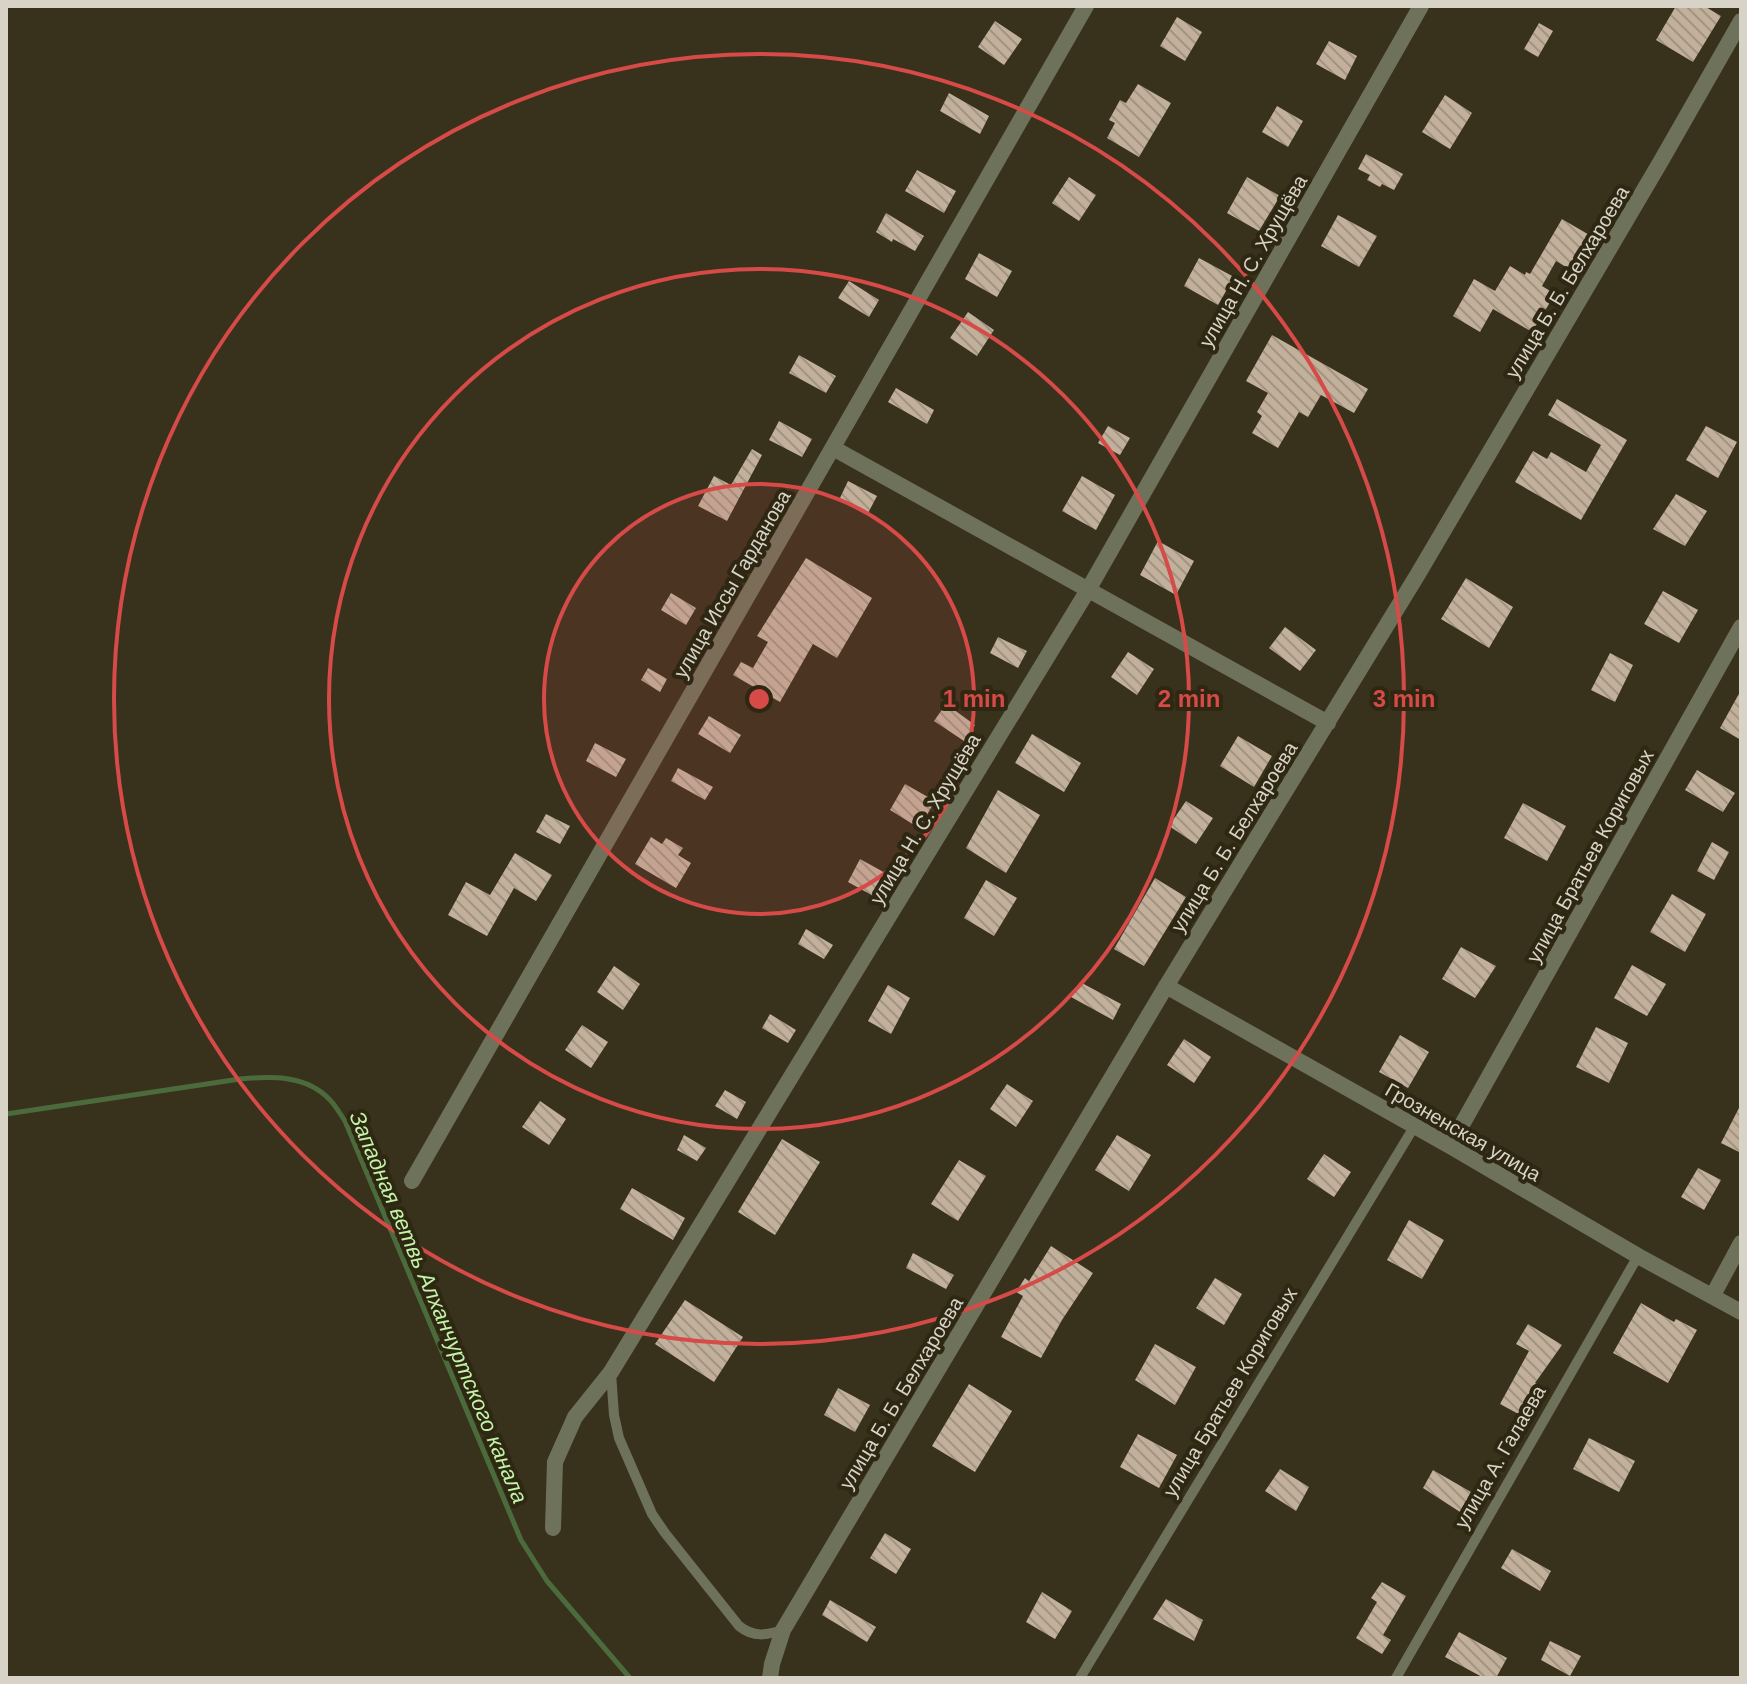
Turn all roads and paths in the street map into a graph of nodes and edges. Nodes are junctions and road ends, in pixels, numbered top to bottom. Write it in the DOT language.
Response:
graph roads {
  1 [pos="1086,6"];
  2 [pos="1421,6"];
  3 [pos="1741,21"];
  4 [pos="833,448"];
  5 [pos="1088,590"];
  6 [pos="1741,627"];
  7 [pos="1328,723"];
  8 [pos="1166,986"];
  9 [pos="1414,1127"];
  10 [pos="1450,1146"];
  11 [pos="412,1181"];
  12 [pos="1741,1243"];
  13 [pos="1638,1256"];
  14 [pos="1713,1295"];
  15 [pos="1741,1312"];
  16 [pos="611,1372"];
  17 [pos="553,1528"];
  18 [pos="783,1630"];
  19 [pos="770,1678"];
  20 [pos="1080,1678"];
  21 [pos="1396,1678"];
  1 -- 4 [label="street, улица Иссы Гарданова"];
  2 -- 5 [label="street, улица Н. С. Хрущёва"];
  3 -- 7 [label="street, улица Б. Б. Белхароева"];
  4 -- 5 [label="street"];
  4 -- 11 [label="street, улица Иссы Гарданова"];
  5 -- 7 [label="street"];
  5 -- 16 [label="street, улица Н. С. Хрущёва"];
  6 -- 10 [label="street, улица Братьев Кориговых"];
  7 -- 8 [label="street, улица Б. Б. Белхароева"];
  8 -- 9 [label="street, Грозненская улица"];
  8 -- 18 [label="street, улица Б. Б. Белхароева"];
  9 -- 10 [label="street, Грозненская улица"];
  9 -- 20 [label="lane, улица Братьев Кориговых"];
  10 -- 13 [label="street, Грозненская улица"];
  12 -- 14 [label="street"];
  13 -- 14 [label="street, Грозненская улица"];
  13 -- 21 [label="lane, улица А. Галаева"];
  14 -- 15 [label="street, Грозненская улица"];
  16 -- 17 [label="street, улица Н. С. Хрущёва"];
  16 -- 18 [label="lane"];
  18 -- 19 [label="street, улица Б. Б. Белхароева"];
}
